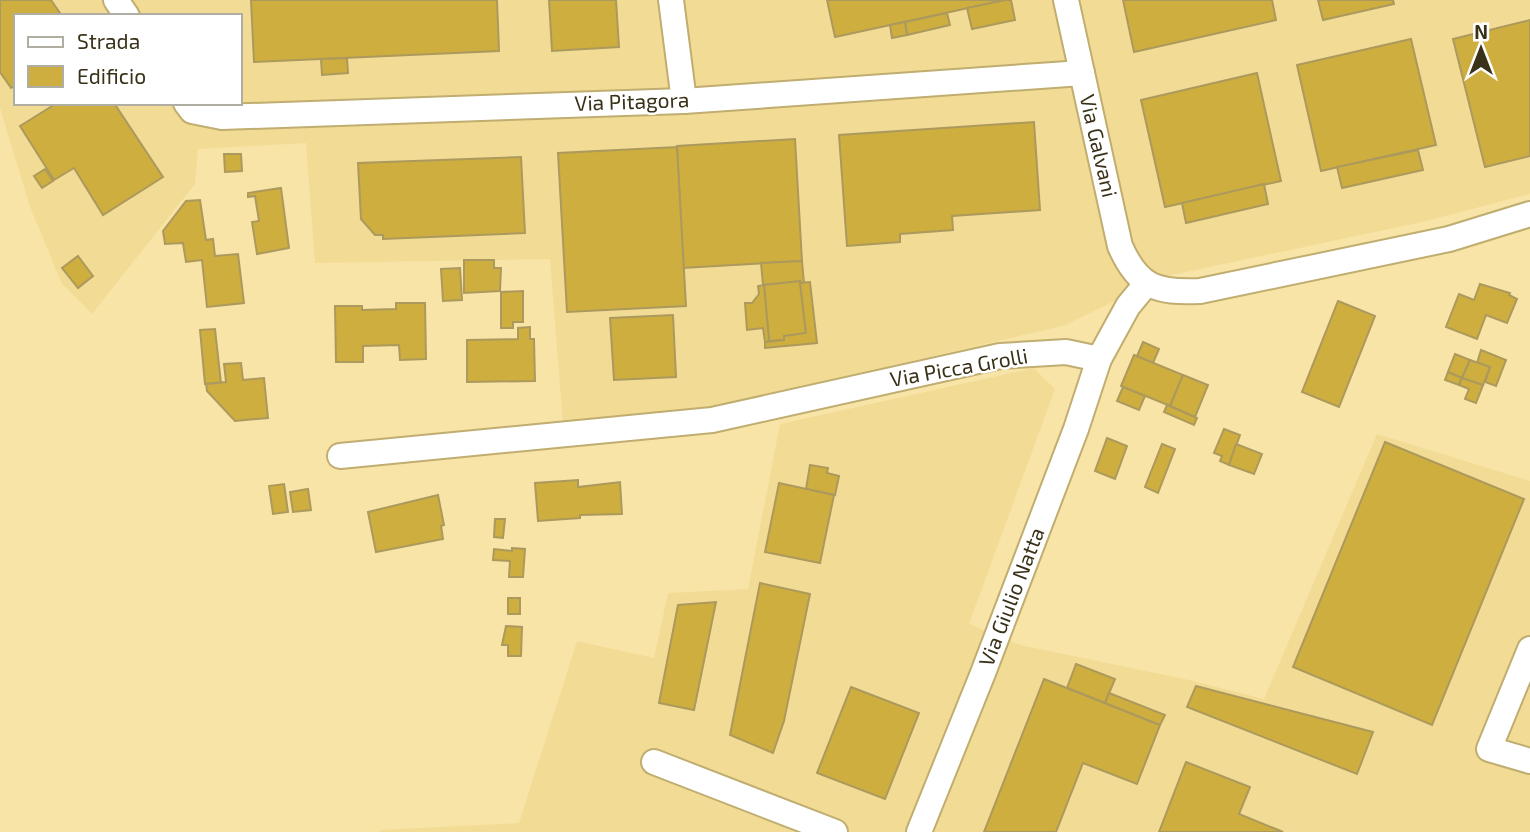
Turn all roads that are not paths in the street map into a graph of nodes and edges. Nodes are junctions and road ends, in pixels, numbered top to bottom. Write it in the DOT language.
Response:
graph roads {
  1 [pos="671,0"];
  2 [pos="1066,0"];
  3 [pos="1082,74"];
  4 [pos="684,101"];
  5 [pos="188,105"];
  6 [pos="1530,214"];
  7 [pos="1147,283"];
  8 [pos="1099,359"];
  9 [pos="340,456"];
  10 [pos="1530,649"];
  11 [pos="1530,761"];
  12 [pos="654,762"];
  13 [pos="835,832"];
  14 [pos="919,832"];
  1 -- 4 [label="street"];
  2 -- 3 [label="street, Via Galvani"];
  3 -- 4 [label="street, Via Pitagora"];
  3 -- 7 [label="street, Via Galvani"];
  4 -- 5 [label="street, Via Pitagora"];
  6 -- 7 [label="street"];
  7 -- 8 [label="street"];
  8 -- 9 [label="street, Via Picca Grolli"];
  8 -- 14 [label="street, Via Giulio Natta"];
  10 -- 11 [label="street"];
  12 -- 13 [label="street"];
}
